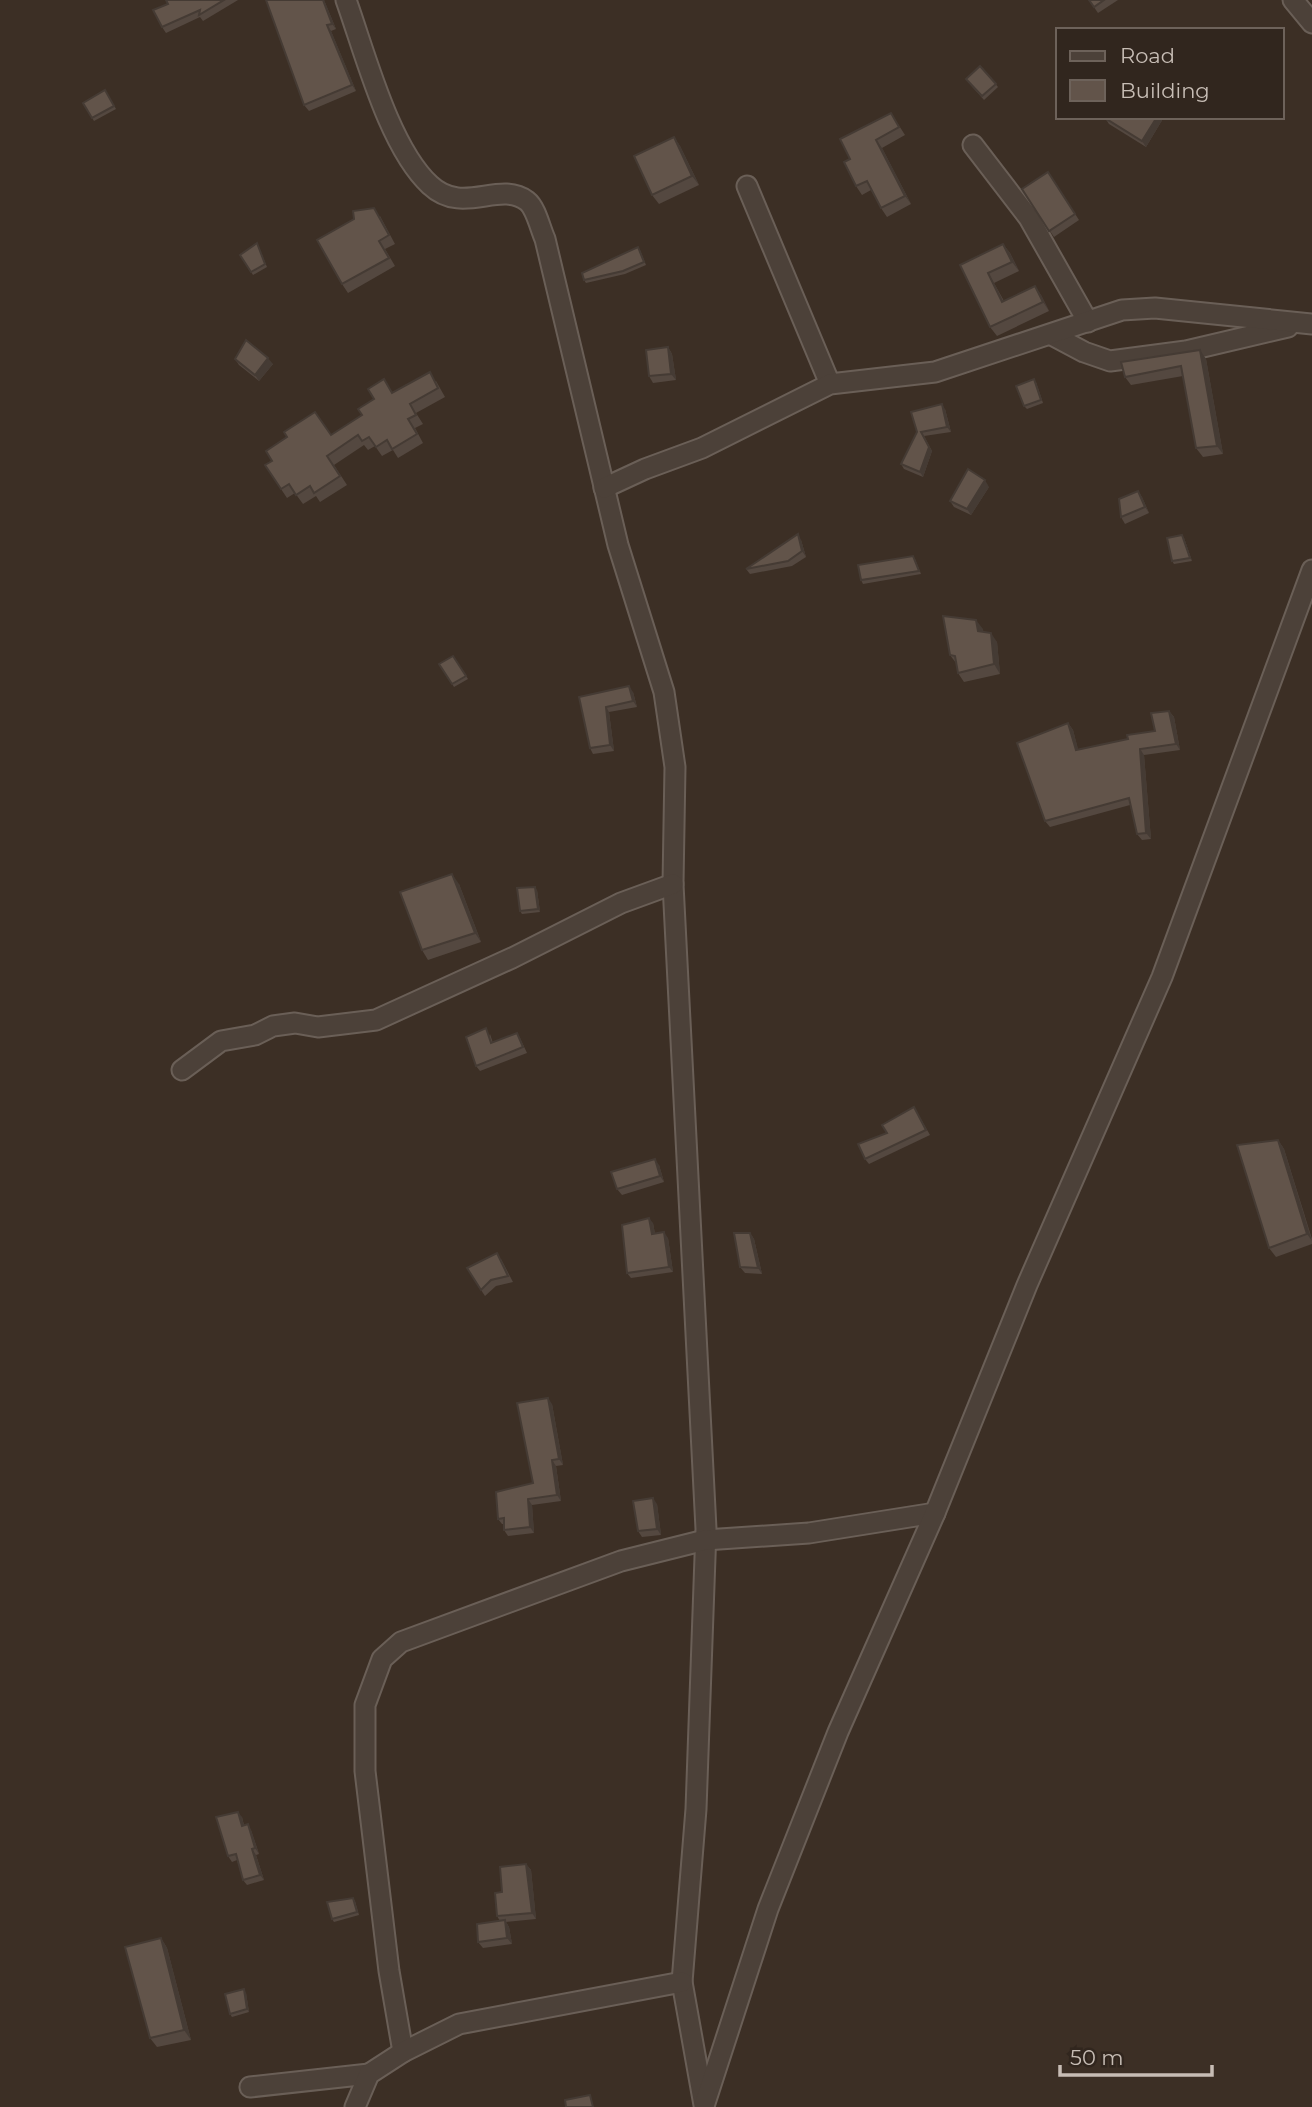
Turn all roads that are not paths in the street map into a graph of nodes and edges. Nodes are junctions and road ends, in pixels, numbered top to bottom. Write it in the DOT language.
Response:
graph roads {
  1 [pos="346,0"];
  2 [pos="1293,0"];
  3 [pos="1312,23"];
  4 [pos="973,145"];
  5 [pos="747,186"];
  6 [pos="1088,322"];
  7 [pos="1309,323"];
  8 [pos="1052,335"];
  9 [pos="830,384"];
  10 [pos="604,488"];
  11 [pos="1312,570"];
  12 [pos="673,884"];
  13 [pos="182,1070"];
  14 [pos="934,1513"];
  15 [pos="705,1540"];
  16 [pos="682,1982"];
  17 [pos="403,2052"];
  18 [pos="369,2074"];
  19 [pos="250,2087"];
  20 [pos="704,2106"];
  21 [pos="355,2107"];
  1 -- 10 [label="street"];
  2 -- 3 [label="street"];
  4 -- 6 [label="street"];
  5 -- 9 [label="street"];
  6 -- 7 [label="street"];
  6 -- 8 [label="street"];
  7 -- 8 [label="street"];
  8 -- 9 [label="street"];
  9 -- 10 [label="street"];
  10 -- 12 [label="street"];
  11 -- 14 [label="street"];
  12 -- 13 [label="street"];
  12 -- 15 [label="street"];
  14 -- 15 [label="street"];
  14 -- 20 [label="street"];
  15 -- 16 [label="street"];
  15 -- 17 [label="street"];
  16 -- 17 [label="street"];
  16 -- 20 [label="street"];
  17 -- 18 [label="street"];
  18 -- 19 [label="street"];
  18 -- 21 [label="street"];
}
